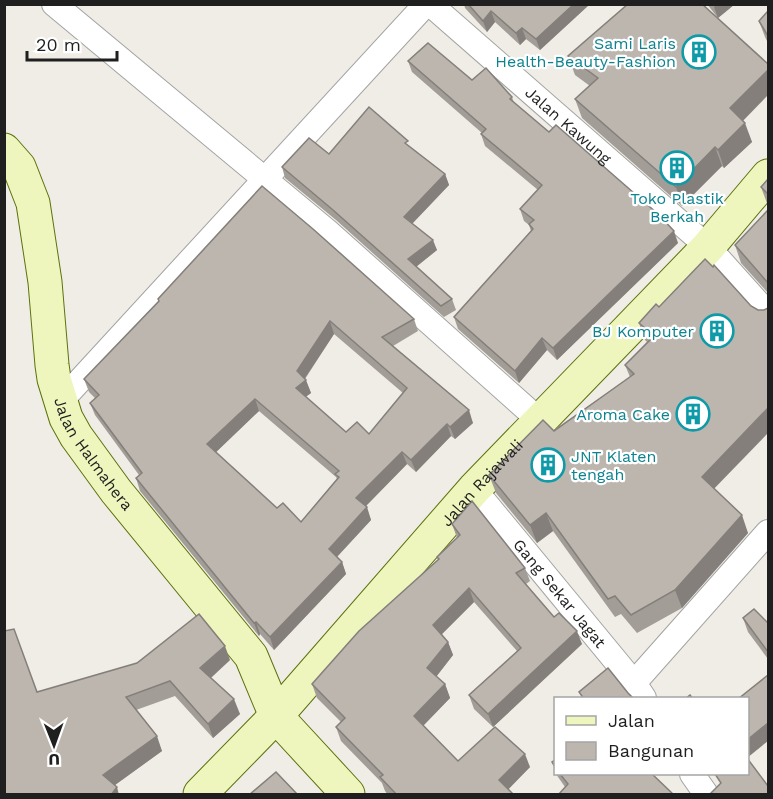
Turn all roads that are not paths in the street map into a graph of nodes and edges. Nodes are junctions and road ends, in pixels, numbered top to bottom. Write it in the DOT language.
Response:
graph roads {
  1 [pos="54,4"];
  2 [pos="428,4"];
  3 [pos="4,150"];
  4 [pos="768,176"];
  5 [pos="265,177"];
  6 [pos="708,246"];
  7 [pos="768,314"];
  8 [pos="61,401"];
  9 [pos="539,420"];
  10 [pos="474,489"];
  11 [pos="768,532"];
  12 [pos="639,691"];
  13 [pos="276,716"];
  14 [pos="693,775"];
  15 [pos="200,795"];
  16 [pos="348,795"];
  17 [pos="706,795"];
  1 -- 5 [label="street"];
  2 -- 5 [label="street"];
  2 -- 6 [label="street, Jalan Kawung"];
  3 -- 8 [label="street, Jalan Halmahera"];
  4 -- 6 [label="street, Jalan Rajawali"];
  5 -- 8 [label="street"];
  5 -- 9 [label="street"];
  6 -- 7 [label="street, Jalan Kawung"];
  6 -- 9 [label="street, Jalan Rajawali"];
  8 -- 13 [label="street, Jalan Halmahera"];
  9 -- 10 [label="street, Jalan Rajawali"];
  10 -- 12 [label="street, Gang Sekar Jagat"];
  10 -- 13 [label="street, Jalan Rajawali"];
  11 -- 12 [label="street"];
  13 -- 15 [label="street, Jalan Rajawali"];
  13 -- 16 [label="street, Jalan Halmahera"];
  14 -- 17 [label="street"];
}
